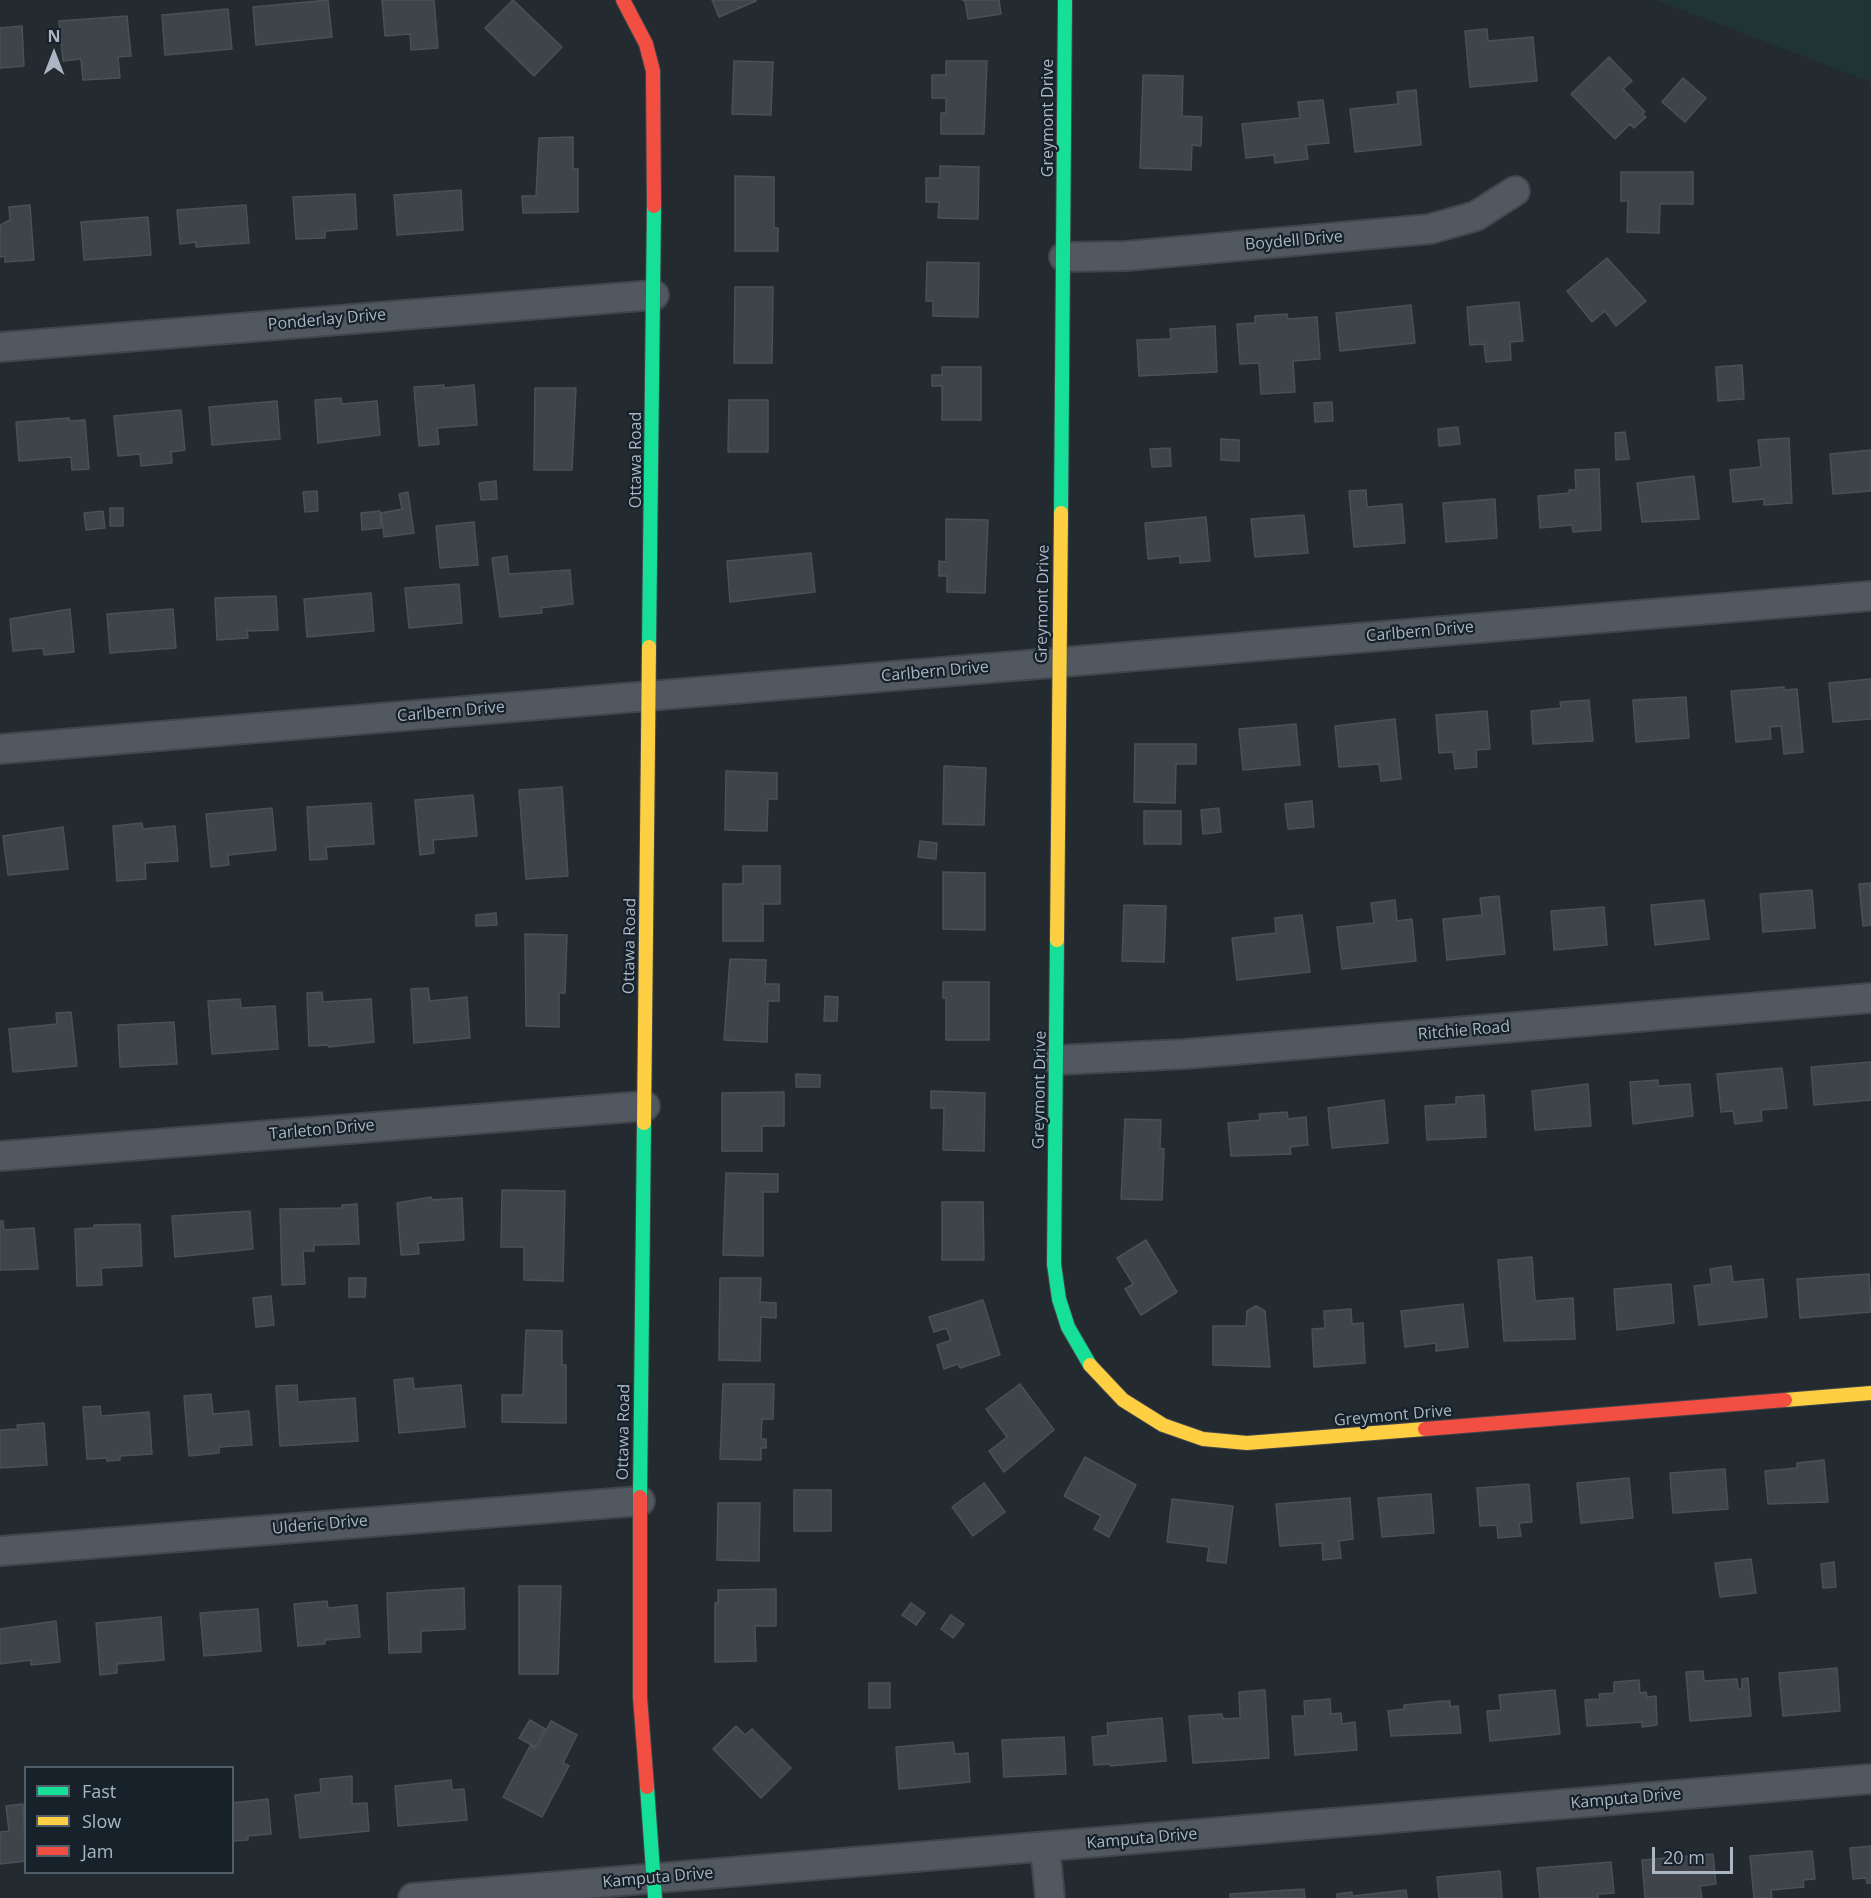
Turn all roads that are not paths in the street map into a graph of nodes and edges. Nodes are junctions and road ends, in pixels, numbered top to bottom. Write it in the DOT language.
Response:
graph roads {
  1 [pos="623,0"];
  2 [pos="1065,0"];
  3 [pos="1515,191"];
  4 [pos="1064,256"];
  5 [pos="654,295"];
  6 [pos="0,347"];
  7 [pos="1871,596"];
  8 [pos="1058,662"];
  9 [pos="651,695"];
  10 [pos="0,749"];
  11 [pos="1871,998"];
  12 [pos="1057,1060"];
  13 [pos="645,1106"];
  14 [pos="0,1156"];
  15 [pos="1871,1393"];
  16 [pos="640,1501"];
  17 [pos="0,1551"];
  18 [pos="1871,1779"];
  19 [pos="1045,1846"];
  20 [pos="654,1888"];
  21 [pos="413,1898"];
  22 [pos="1050,1898"];
  1 -- 5 [label="street, Ottawa Road"];
  2 -- 4 [label="street, Greymont Drive"];
  3 -- 4 [label="street, Boydell Drive"];
  4 -- 8 [label="street, Greymont Drive"];
  5 -- 6 [label="street, Ponderlay Drive"];
  5 -- 9 [label="street, Ottawa Road"];
  7 -- 8 [label="street, Carlbern Drive"];
  8 -- 9 [label="street, Carlbern Drive"];
  8 -- 12 [label="street, Greymont Drive"];
  9 -- 10 [label="street, Carlbern Drive"];
  9 -- 13 [label="street, Ottawa Road"];
  11 -- 12 [label="street, Ritchie Road"];
  12 -- 15 [label="street, Greymont Drive"];
  13 -- 14 [label="street, Tarleton Drive"];
  13 -- 16 [label="street, Ottawa Road"];
  16 -- 17 [label="street, Ulderic Drive"];
  16 -- 20 [label="street, Ottawa Road"];
  18 -- 19 [label="street, Kamputa Drive"];
  19 -- 20 [label="street, Kamputa Drive"];
  19 -- 22 [label="street"];
  20 -- 21 [label="street, Kamputa Drive"];
}
